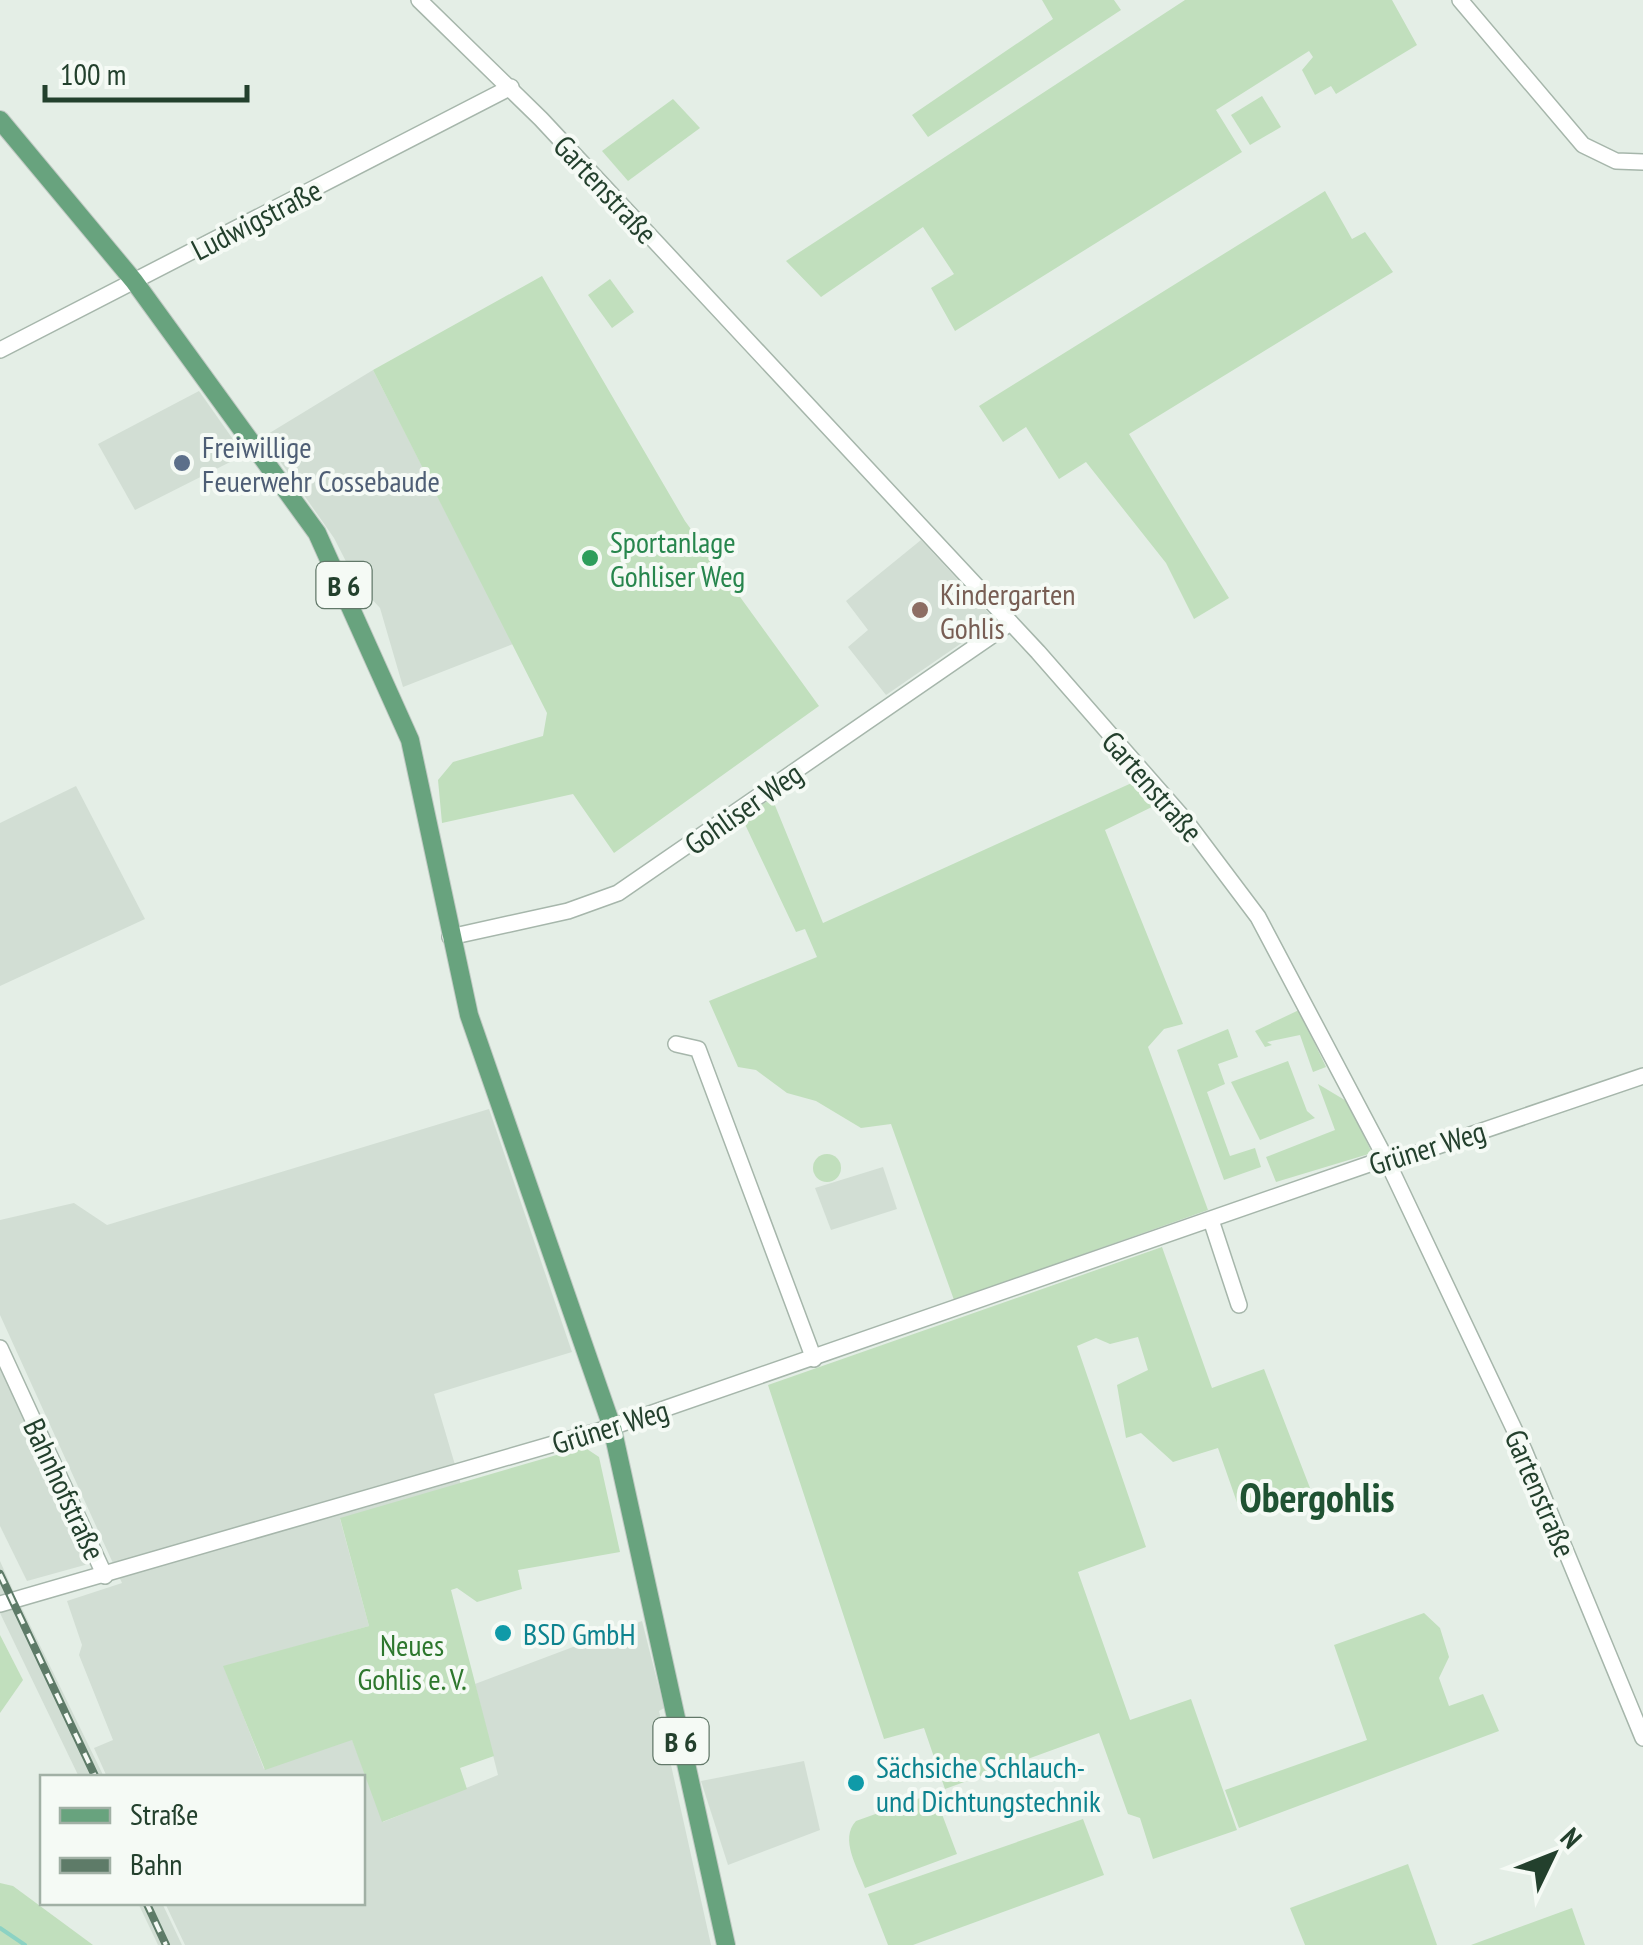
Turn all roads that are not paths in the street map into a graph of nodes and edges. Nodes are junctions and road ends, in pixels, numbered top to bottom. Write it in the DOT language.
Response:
graph roads {
  1 [pos="420,0"];
  2 [pos="1460,0"];
  3 [pos="511,87"];
  4 [pos="0,120"];
  5 [pos="1643,162"];
  6 [pos="134,281"];
  7 [pos="0,350"];
  8 [pos="1010,623"];
  9 [pos="450,937"];
  10 [pos="676,1044"];
  11 [pos="1643,1076"];
  12 [pos="1388,1162"];
  13 [pos="1210,1220"];
  14 [pos="1239,1305"];
  15 [pos="0,1348"];
  16 [pos="814,1358"];
  17 [pos="612,1427"];
  18 [pos="105,1576"];
  19 [pos="0,1604"];
  20 [pos="1643,1738"];
  21 [pos="726,1945"];
  1 -- 3 [label="street, Gartenstraße"];
  2 -- 5 [label="street"];
  3 -- 6 [label="street, Ludwigstraße"];
  3 -- 8 [label="street, Gartenstraße"];
  4 -- 6 [label="main road, B 6"];
  6 -- 7 [label="street, Ludwigstraße"];
  6 -- 9 [label="main road, B 6"];
  8 -- 9 [label="street, Gohliser Weg"];
  8 -- 12 [label="street, Gartenstraße"];
  9 -- 17 [label="main road, B 6"];
  10 -- 16 [label="street"];
  11 -- 12 [label="street, Grüner Weg"];
  12 -- 13 [label="street, Grüner Weg"];
  12 -- 20 [label="street, Gartenstraße"];
  13 -- 14 [label="street"];
  13 -- 16 [label="street, Grüner Weg"];
  15 -- 18 [label="street, Bahnhofstraße"];
  16 -- 17 [label="street, Grüner Weg"];
  17 -- 18 [label="street, Grüner Weg"];
  17 -- 21 [label="main road, B 6"];
  18 -- 19 [label="street, Grüner Weg"];
}
